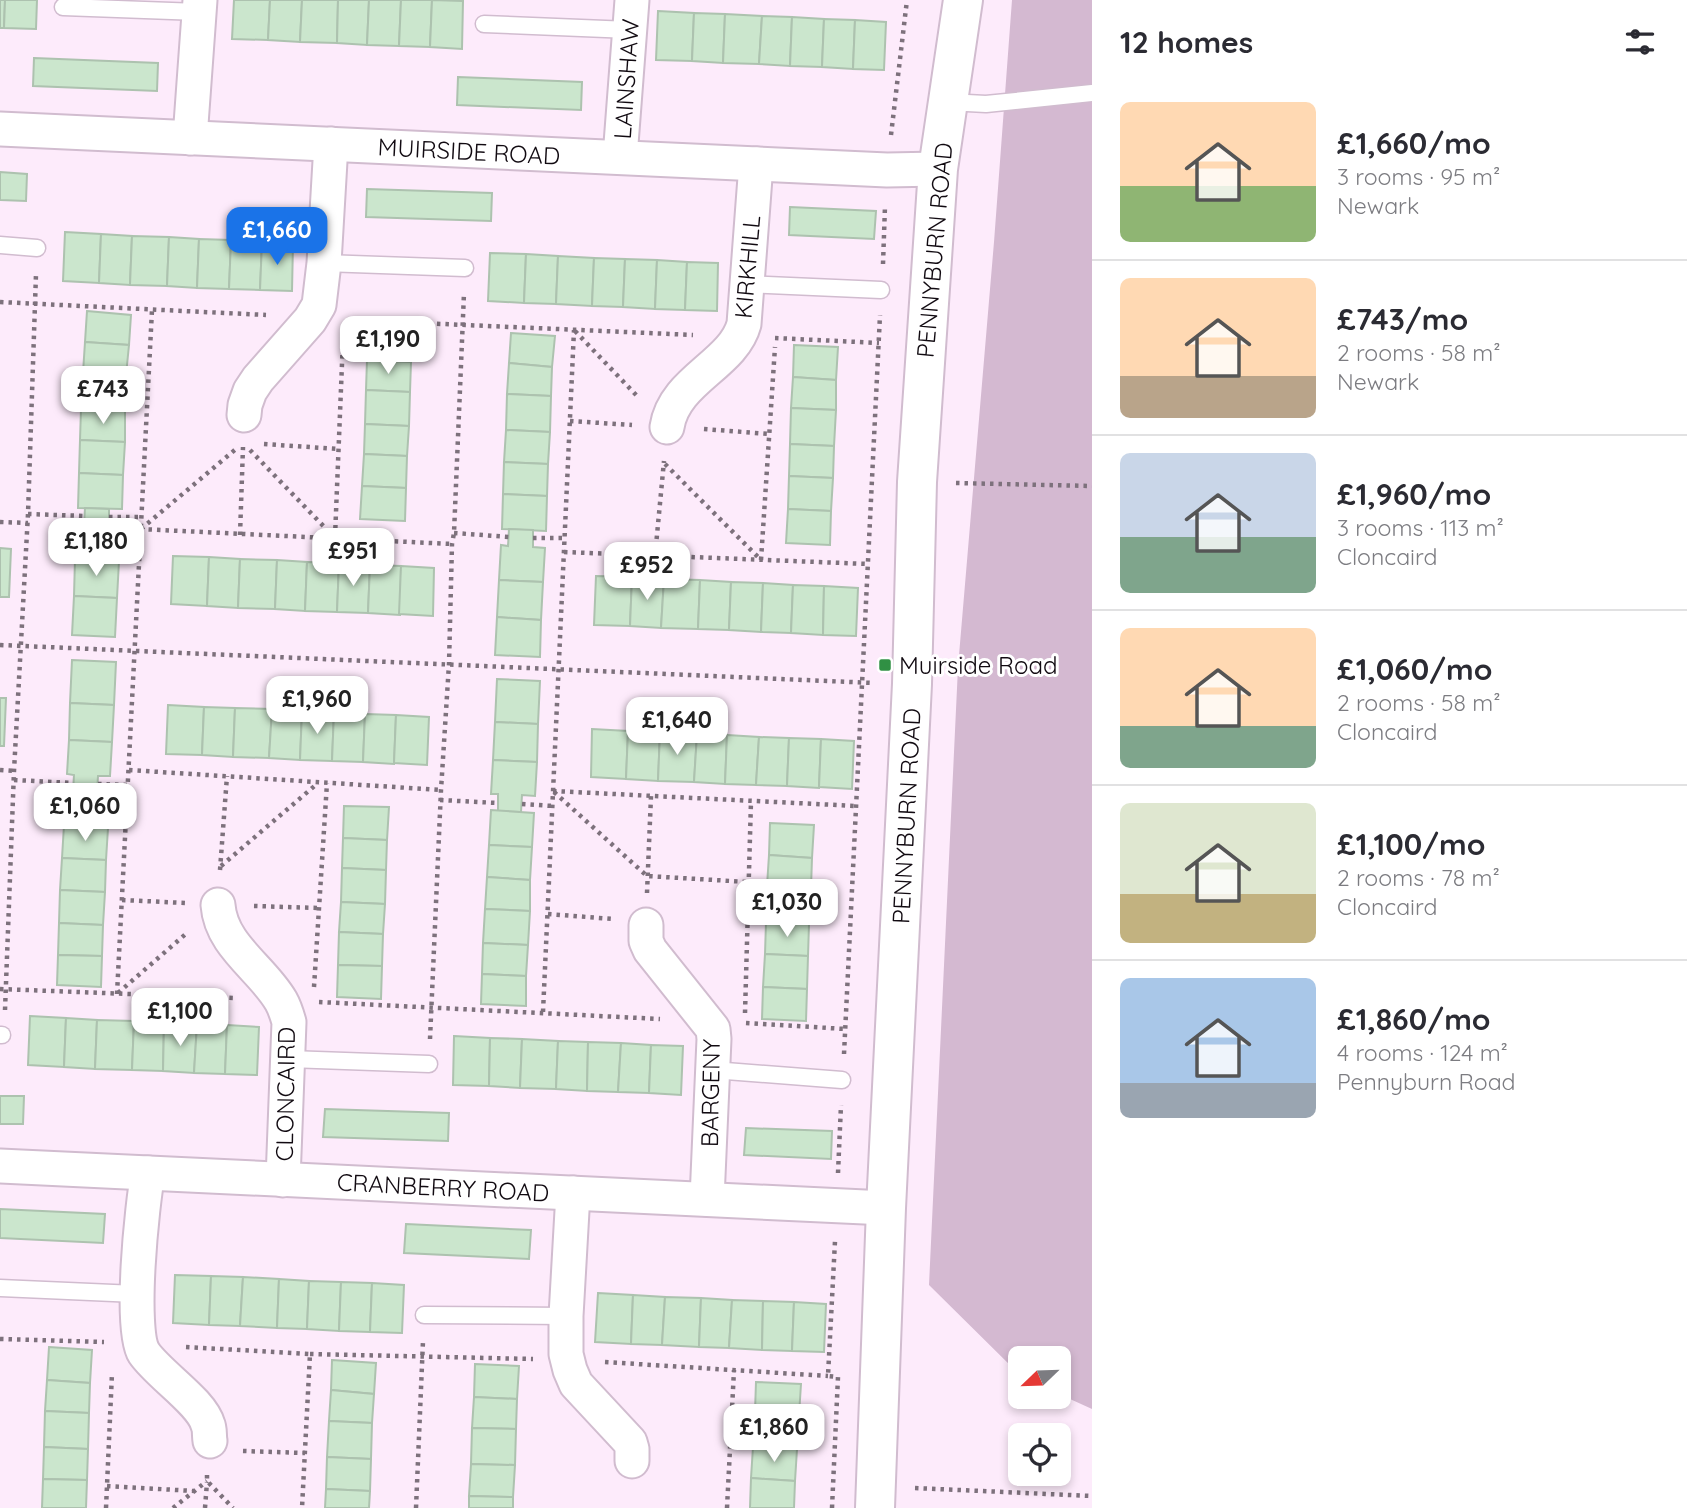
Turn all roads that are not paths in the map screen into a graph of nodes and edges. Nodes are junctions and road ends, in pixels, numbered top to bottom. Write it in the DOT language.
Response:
graph roads {
  1 [pos="962,0"];
  2 [pos="199,6"];
  3 [pos="63,7"];
  4 [pos="631,15"];
  5 [pos="484,24"];
  6 [pos="1092,93"];
  7 [pos="948,102"];
  8 [pos="0,129"];
  9 [pos="190,138"];
  10 [pos="331,144"];
  11 [pos="620,157"];
  12 [pos="756,164"];
  13 [pos="938,169"];
  14 [pos="0,246"];
  15 [pos="37,248"];
  16 [pos="324,263"];
  17 [pos="465,268"];
  18 [pos="746,284"];
  19 [pos="881,290"];
  20 [pos="667,427"];
  21 [pos="244,429"];
  22 [pos="218,905"];
  23 [pos="646,923"];
  24 [pos="289,1059"];
  25 [pos="429,1064"];
  26 [pos="713,1070"];
  27 [pos="842,1080"];
  28 [pos="0,1166"];
  29 [pos="148,1173"];
  30 [pos="283,1180"];
  31 [pos="573,1193"];
  32 [pos="707,1199"];
  33 [pos="886,1208"];
  34 [pos="0,1288"];
  35 [pos="136,1294"];
  36 [pos="424,1315"];
  37 [pos="566,1316"];
  38 [pos="223,1446"];
  39 [pos="632,1461"];
  40 [pos="876,1497"];
  1 -- 7 [label="street, PENNYBURN ROAD"];
  2 -- 3 [label="lane"];
  2 -- 9 [label="street"];
  4 -- 5 [label="lane"];
  4 -- 11 [label="street, LAINSHAW"];
  6 -- 7 [label="lane"];
  7 -- 13 [label="street, PENNYBURN ROAD"];
  8 -- 9 [label="street, MUIRSIDE ROAD"];
  9 -- 10 [label="street, MUIRSIDE ROAD"];
  10 -- 11 [label="street, MUIRSIDE ROAD"];
  10 -- 16 [label="street"];
  11 -- 12 [label="street, MUIRSIDE ROAD"];
  12 -- 13 [label="street, MUIRSIDE ROAD"];
  12 -- 18 [label="street, KIRKHILL"];
  13 -- 33 [label="street, PENNYBURN ROAD"];
  14 -- 15 [label="lane"];
  16 -- 17 [label="lane"];
  16 -- 21 [label="street"];
  18 -- 19 [label="lane"];
  18 -- 20 [label="street, KIRKHILL"];
  22 -- 24 [label="street, CLONCAIRD"];
  23 -- 26 [label="street, BARGENY"];
  24 -- 25 [label="lane"];
  24 -- 30 [label="street, CLONCAIRD"];
  26 -- 27 [label="lane"];
  26 -- 32 [label="street, BARGENY"];
  28 -- 29 [label="street, CRANBERRY ROAD"];
  29 -- 30 [label="street, CRANBERRY ROAD"];
  29 -- 35 [label="street"];
  30 -- 31 [label="street, CRANBERRY ROAD"];
  31 -- 32 [label="street, CRANBERRY ROAD"];
  31 -- 37 [label="street"];
  32 -- 33 [label="street, CRANBERRY ROAD"];
  33 -- 40 [label="street, PENNYBURN ROAD"];
  34 -- 35 [label="lane"];
  35 -- 38 [label="street"];
  36 -- 37 [label="lane"];
  37 -- 39 [label="street"];
}
